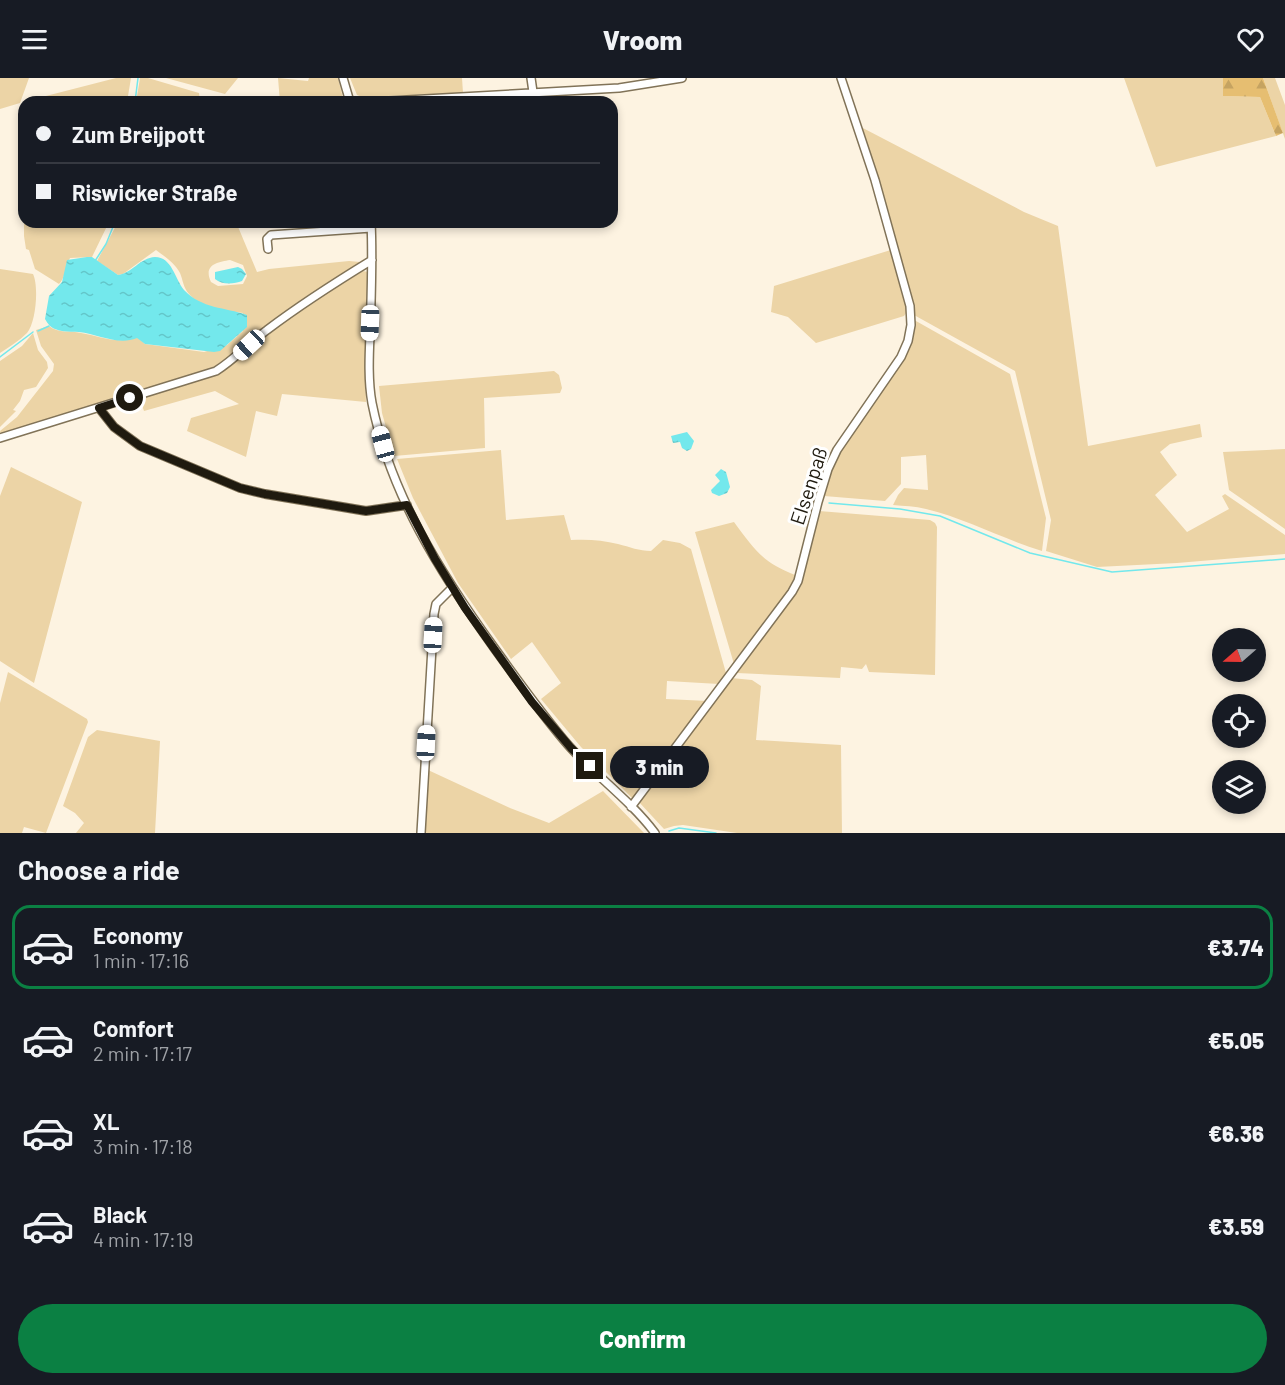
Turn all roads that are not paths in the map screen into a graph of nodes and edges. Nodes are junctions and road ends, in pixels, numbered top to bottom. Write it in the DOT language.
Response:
graph roads {
  1 [pos="343,78"];
  2 [pos="531,78"];
  3 [pos="682,78"];
  4 [pos="842,78"];
  5 [pos="348,96"];
  6 [pos="533,96"];
  7 [pos="341,228"];
  8 [pos="371,228"];
  9 [pos="268,249"];
  10 [pos="372,261"];
  11 [pos="99,408"];
  12 [pos="0,438"];
  13 [pos="407,505"];
  14 [pos="452,588"];
  15 [pos="631,807"];
  16 [pos="421,833"];
  17 [pos="655,833"];
  1 -- 5 [label="street"];
  2 -- 6 [label="street"];
  3 -- 6 [label="street"];
  4 -- 15 [label="street, Elsenpaß"];
  7 -- 9 [label="street"];
  8 -- 10 [label="street"];
  10 -- 11 [label="street"];
  10 -- 13 [label="street"];
  11 -- 12 [label="street"];
  11 -- 13 [label="street"];
  13 -- 14 [label="street"];
  14 -- 15 [label="street"];
  14 -- 16 [label="street"];
  15 -- 17 [label="street"];
}
